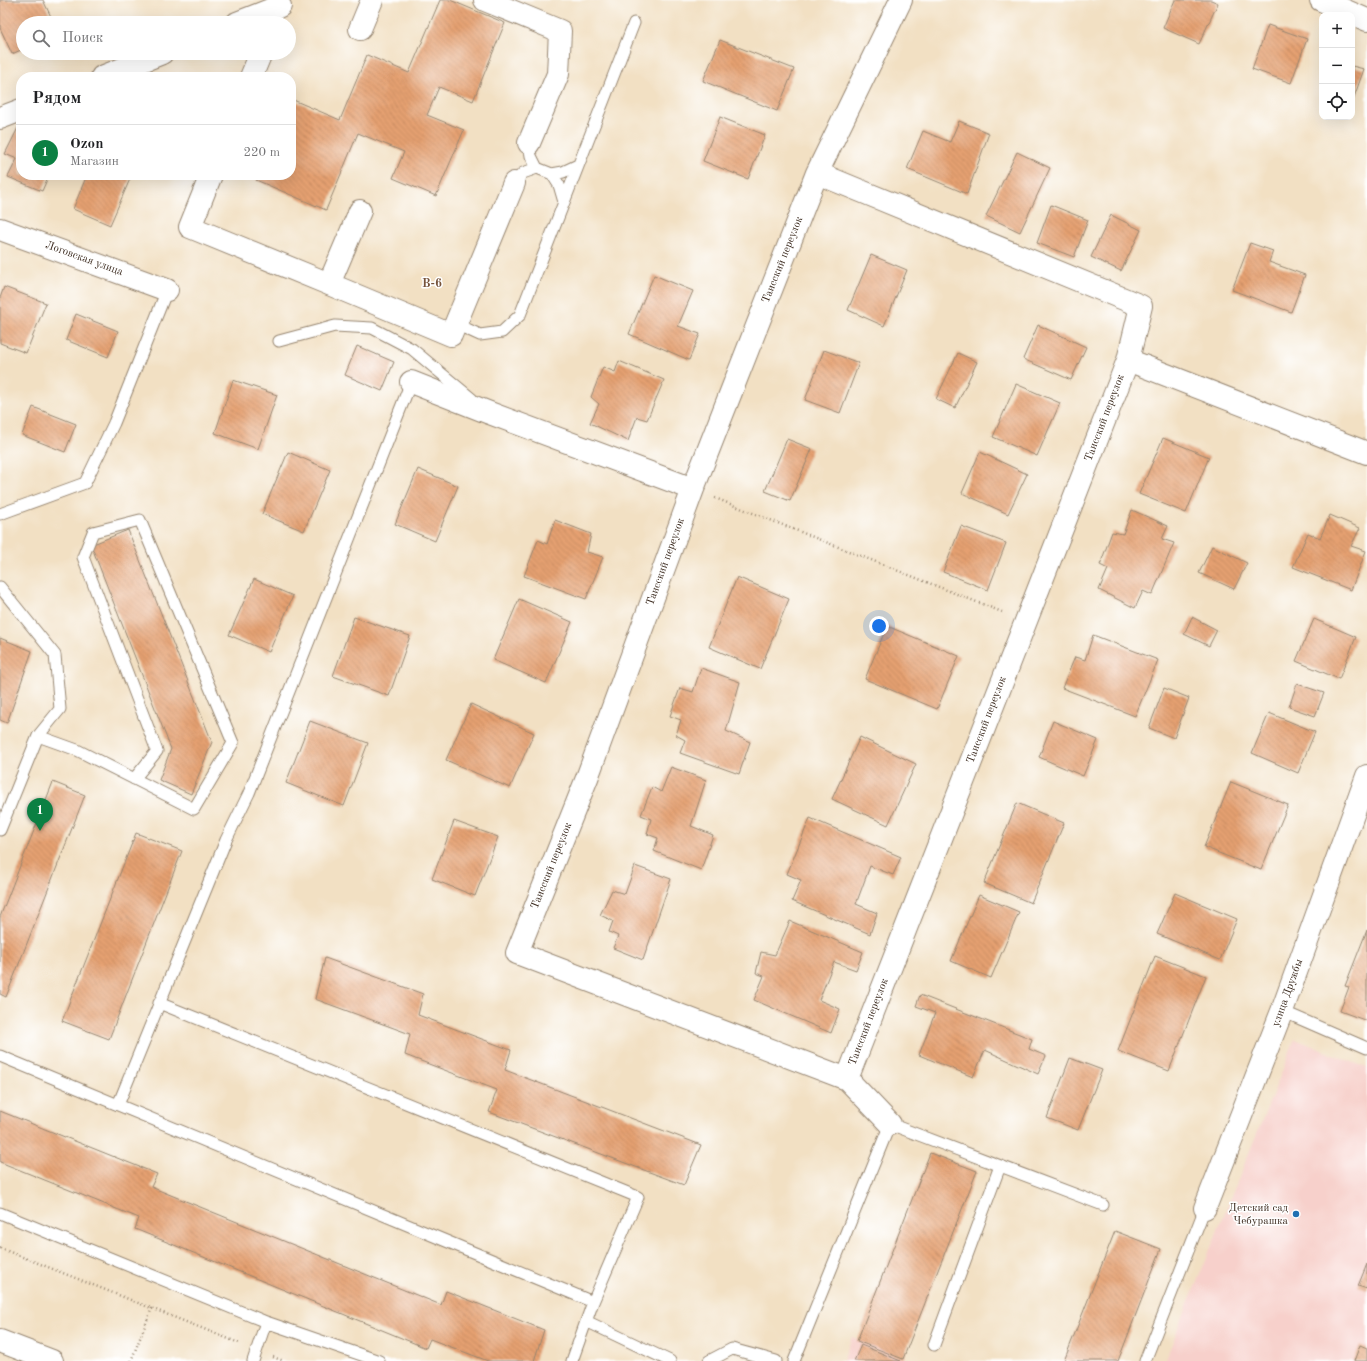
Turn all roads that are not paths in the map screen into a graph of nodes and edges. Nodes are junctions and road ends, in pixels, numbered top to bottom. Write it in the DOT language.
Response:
graph roads {
  1 [pos="372,0"];
  2 [pos="486,0"];
  3 [pos="901,0"];
  4 [pos="1320,0"];
  5 [pos="278,10"];
  6 [pos="259,16"];
  7 [pos="1367,20"];
  8 [pos="634,23"];
  9 [pos="360,29"];
  10 [pos="144,60"];
  11 [pos="258,60"];
  12 [pos="114,72"];
  13 [pos="253,72"];
  14 [pos="16,112"];
  15 [pos="0,118"];
  16 [pos="529,143"];
  17 [pos="578,165"];
  18 [pos="537,168"];
  19 [pos="818,173"];
  20 [pos="552,174"];
  21 [pos="209,180"];
  22 [pos="514,183"];
  23 [pos="564,202"];
  24 [pos="360,211"];
  25 [pos="0,229"];
  26 [pos="329,284"];
  27 [pos="167,290"];
  28 [pos="456,324"];
  29 [pos="279,341"];
  30 [pos="1128,360"];
  31 [pos="411,382"];
  32 [pos="487,412"];
  33 [pos="1367,453"];
  34 [pos="692,489"];
  35 [pos="0,514"];
  36 [pos="0,586"];
  37 [pos="38,736"];
  38 [pos="1367,776"];
  39 [pos="134,779"];
  40 [pos="0,830"];
  41 [pos="159,1003"];
  42 [pos="1282,1011"];
  43 [pos="1367,1048"];
  44 [pos="0,1056"];
  45 [pos="847,1080"];
  46 [pos="118,1105"];
  47 [pos="890,1124"];
  48 [pos="1000,1166"];
  49 [pos="1103,1205"];
  50 [pos="1205,1208"];
  51 [pos="0,1213"];
  52 [pos="593,1302"];
  53 [pos="586,1321"];
  54 [pos="266,1322"];
  55 [pos="0,1341"];
  56 [pos="934,1345"];
  57 [pos="0,1353"];
  58 [pos="21,1361"];
  59 [pos="52,1361"];
  60 [pos="253,1361"];
  61 [pos="379,1361"];
  62 [pos="572,1361"];
  63 [pos="670,1361"];
  64 [pos="709,1361"];
  65 [pos="776,1361"];
  66 [pos="794,1361"];
  67 [pos="1145,1361"];
  1 -- 9 [label="street"];
  2 -- 16 [label="street"];
  3 -- 19 [label="street, Таисский переулок"];
  4 -- 7 [label="street"];
  5 -- 6 [label="street"];
  8 -- 17 [label="lane"];
  10 -- 12 [label="street"];
  11 -- 13 [label="street"];
  14 -- 15 [label="street"];
  16 -- 18 [label="lane"];
  17 -- 20 [label="lane"];
  17 -- 23 [label="lane"];
  18 -- 20 [label="lane"];
  18 -- 22 [label="lane"];
  19 -- 30 [label="street, Таисский переулок"];
  19 -- 34 [label="street, Таисский переулок"];
  20 -- 23 [label="lane"];
  21 -- 26 [label="street"];
  22 -- 28 [label="street"];
  23 -- 28 [label="lane"];
  24 -- 26 [label="street"];
  25 -- 27 [label="street, Логовская улица"];
  26 -- 28 [label="street"];
  27 -- 35 [label="lane"];
  29 -- 32 [label="lane"];
  30 -- 33 [label="street, Таисский переулок"];
  30 -- 45 [label="street, Таисский переулок"];
  31 -- 32 [label="street"];
  31 -- 41 [label="lane"];
  32 -- 34 [label="street"];
  34 -- 45 [label="street, Таисский переулок"];
  36 -- 37 [label="lane"];
  37 -- 39 [label="lane"];
  37 -- 40 [label="lane"];
  38 -- 42 [label="street, улица Дружбы"];
  41 -- 46 [label="lane"];
  41 -- 52 [label="lane"];
  42 -- 43 [label="lane"];
  42 -- 50 [label="street, улица Дружбы"];
  44 -- 46 [label="lane"];
  45 -- 47 [label="street"];
  46 -- 52 [label="lane"];
  47 -- 48 [label="lane"];
  47 -- 66 [label="lane"];
  48 -- 49 [label="lane"];
  48 -- 56 [label="lane"];
  50 -- 67 [label="lane"];
  51 -- 54 [label="lane"];
  52 -- 53 [label="lane"];
  53 -- 62 [label="lane"];
  53 -- 63 [label="lane"];
  54 -- 60 [label="lane"];
  54 -- 61 [label="lane"];
  55 -- 59 [label="street"];
  57 -- 58 [label="street"];
  64 -- 65 [label="lane"];
}
